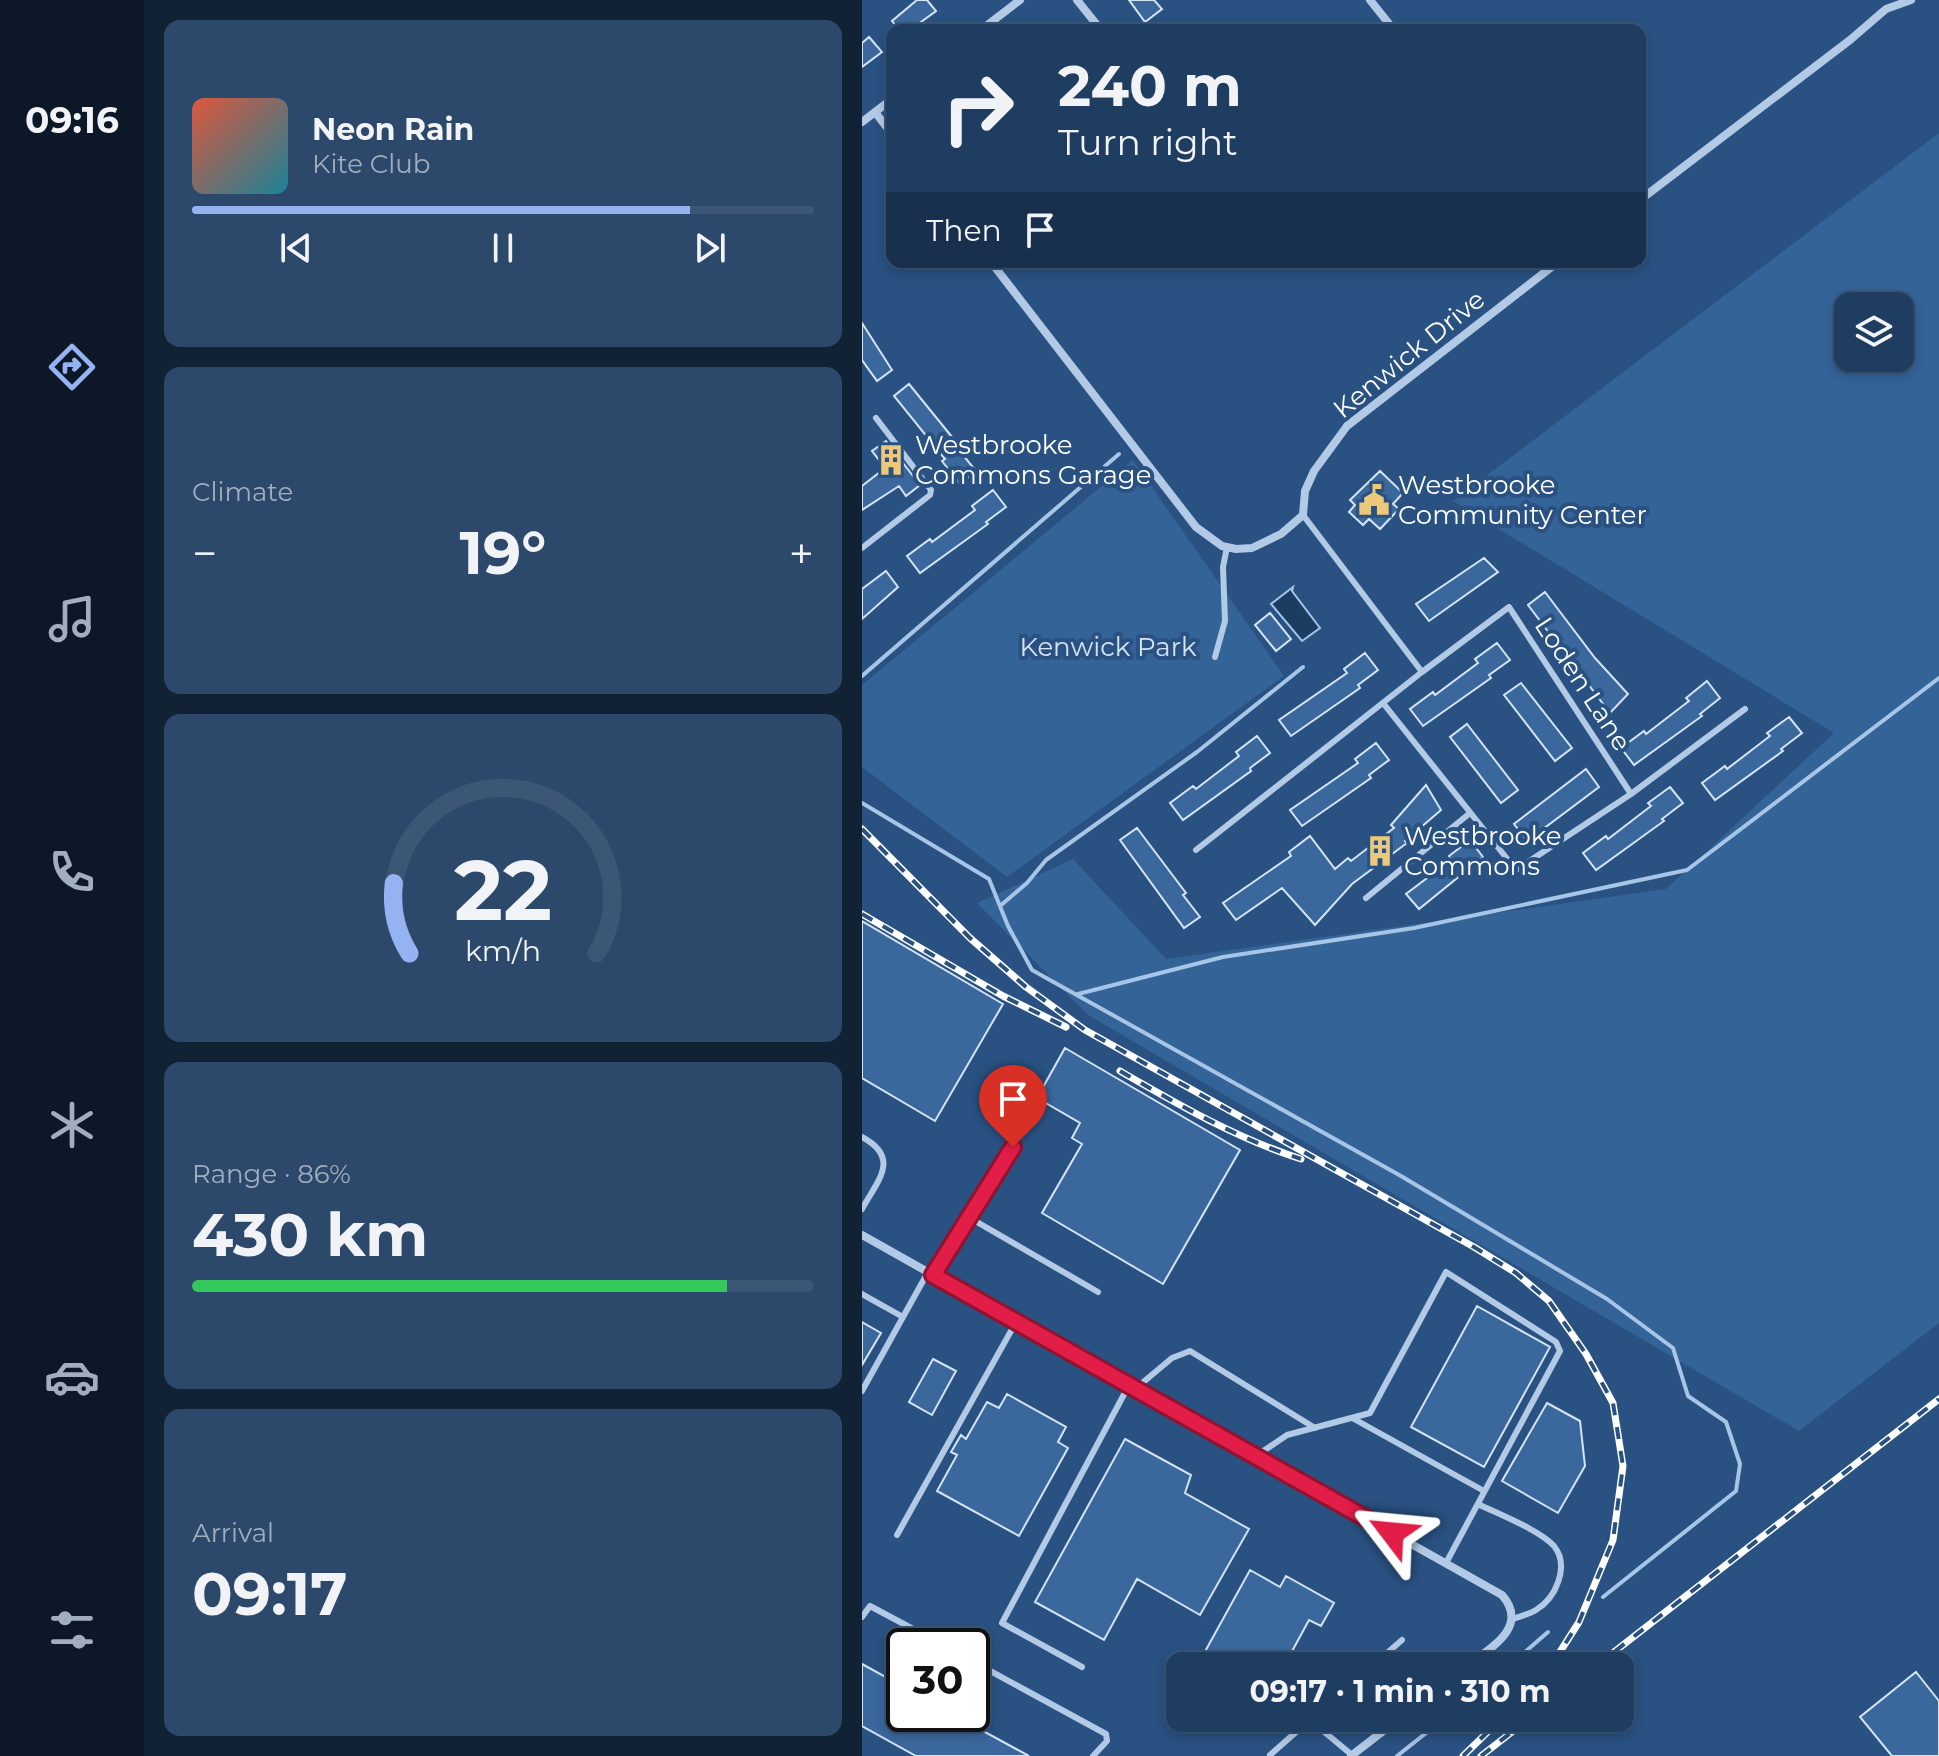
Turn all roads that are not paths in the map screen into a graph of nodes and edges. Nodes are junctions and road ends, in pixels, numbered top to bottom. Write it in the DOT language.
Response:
graph roads {
  1 [pos="1020,0"];
  2 [pos="1077,0"];
  3 [pos="1370,0"];
  4 [pos="1911,0"];
  5 [pos="1887,4"];
  6 [pos="989,24"];
  7 [pos="1096,24"];
  8 [pos="1389,24"];
  9 [pos="886,104"];
  10 [pos="875,112"];
  11 [pos="862,122"];
  12 [pos="886,126"];
  13 [pos="1646,195"];
  14 [pos="996,268"];
  15 [pos="1550,268"];
  16 [pos="876,418"];
  17 [pos="1303,515"];
  18 [pos="1227,547"];
  19 [pos="862,548"];
  20 [pos="1215,657"];
  21 [pos="1422,672"];
  22 [pos="1383,703"];
  23 [pos="1745,709"];
  24 [pos="1631,794"];
  25 [pos="1470,813"];
  26 [pos="1196,850"];
  27 [pos="1366,898"];
  28 [pos="1027,1123"];
  29 [pos="862,1137"];
  30 [pos="862,1209"];
  31 [pos="970,1218"];
  32 [pos="862,1235"];
  33 [pos="930,1274"];
  34 [pos="1098,1292"];
  35 [pos="862,1294"];
  36 [pos="903,1317"];
  37 [pos="1016,1322"];
  38 [pos="1132,1387"];
  39 [pos="862,1391"];
  40 [pos="1354,1419"];
  41 [pos="1315,1428"];
  42 [pos="1256,1456"];
  43 [pos="1484,1491"];
  44 [pos="1478,1504"];
  45 [pos="897,1535"];
  46 [pos="1446,1563"];
  47 [pos="862,1617"];
  48 [pos="1513,1619"];
  49 [pos="911,1628"];
  50 [pos="1402,1640"];
  51 [pos="1390,1652"];
  52 [pos="1485,1652"];
  53 [pos="1082,1667"];
  54 [pos="990,1671"];
  55 [pos="1296,1732"];
  56 [pos="1325,1732"];
  57 [pos="1382,1732"];
  58 [pos="1270,1755"];
  59 [pos="1093,1756"];
  60 [pos="1351,1756"];
  1 -- 6 [label="street"];
  2 -- 7 [label="street"];
  3 -- 8 [label="street"];
  4 -- 5 [label="street"];
  5 -- 13 [label="street"];
  9 -- 10 [label="street"];
  10 -- 11 [label="street"];
  10 -- 12 [label="street"];
  14 -- 18 [label="street"];
  15 -- 17 [label="street, Kenwick Drive"];
  16 -- 19 [label="lane"];
  17 -- 18 [label="street"];
  17 -- 21 [label="lane"];
  18 -- 20 [label="lane"];
  21 -- 22 [label="lane, Loden Lane"];
  21 -- 24 [label="lane, Loden Lane"];
  22 -- 25 [label="lane"];
  22 -- 26 [label="lane, Loden Lane"];
  23 -- 24 [label="lane"];
  24 -- 25 [label="lane"];
  25 -- 27 [label="lane"];
  28 -- 31 [label="lane"];
  29 -- 30 [label="lane"];
  31 -- 33 [label="lane"];
  31 -- 34 [label="lane"];
  32 -- 33 [label="street"];
  33 -- 36 [label="lane"];
  33 -- 37 [label="street"];
  35 -- 36 [label="lane"];
  36 -- 39 [label="lane"];
  37 -- 38 [label="street"];
  37 -- 45 [label="lane"];
  38 -- 41 [label="lane"];
  38 -- 42 [label="street"];
  38 -- 53 [label="lane"];
  40 -- 41 [label="lane"];
  40 -- 43 [label="lane"];
  40 -- 43 [label="lane"];
  41 -- 42 [label="lane"];
  42 -- 46 [label="street"];
  43 -- 44 [label="lane"];
  44 -- 46 [label="lane"];
  44 -- 48 [label="lane"];
  46 -- 48 [label="street"];
  47 -- 49 [label="lane"];
  48 -- 52 [label="street"];
  50 -- 51 [label="lane"];
  54 -- 59 [label="lane"];
  55 -- 58 [label="lane"];
  56 -- 60 [label="lane"];
  57 -- 60 [label="street"];
}
